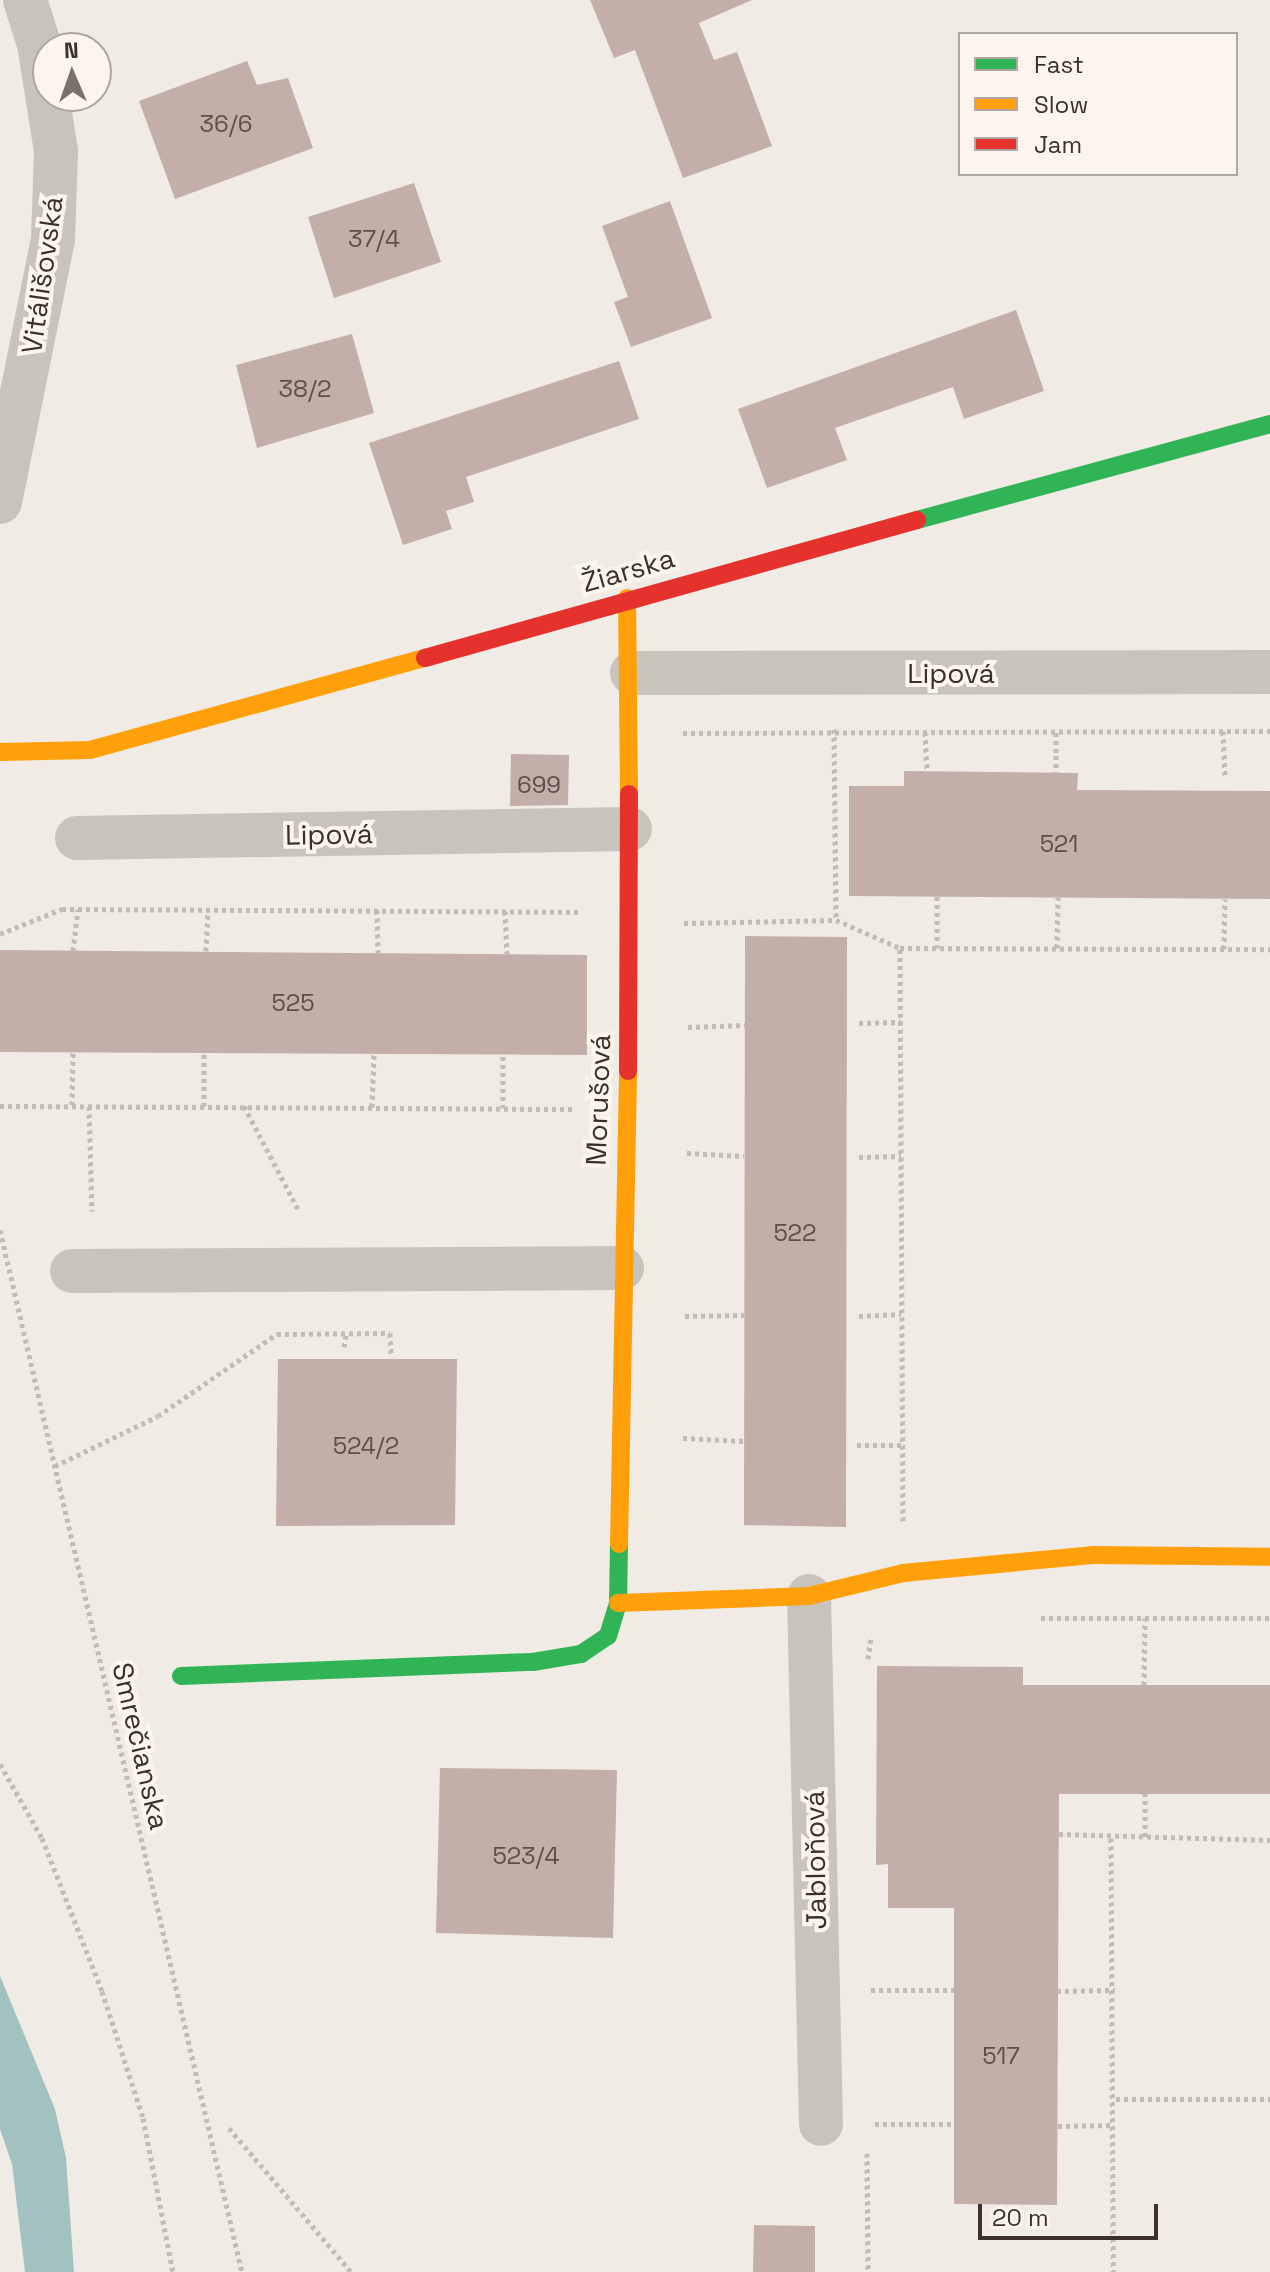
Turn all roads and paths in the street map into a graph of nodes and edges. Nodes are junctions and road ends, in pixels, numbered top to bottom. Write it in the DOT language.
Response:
graph roads {
  1 [pos="25,0"];
  2 [pos="1270,424"];
  3 [pos="0,502"];
  4 [pos="627,598"];
  5 [pos="1270,672"];
  6 [pos="632,673"];
  7 [pos="834,673"];
  8 [pos="1223,731"];
  9 [pos="1270,731"];
  10 [pos="925,732"];
  11 [pos="1056,732"];
  12 [pos="834,733"];
  13 [pos="631,734"];
  14 [pos="0,752"];
  15 [pos="927,771"];
  16 [pos="1056,773"];
  17 [pos="1225,776"];
  18 [pos="630,829"];
  19 [pos="77,838"];
  20 [pos="937,896"];
  21 [pos="1058,897"];
  22 [pos="1225,899"];
  23 [pos="78,909"];
  24 [pos="208,910"];
  25 [pos="377,910"];
  26 [pos="505,911"];
  27 [pos="631,918"];
  28 [pos="836,920"];
  29 [pos="0,934"];
  30 [pos="900,948"];
  31 [pos="937,948"];
  32 [pos="1057,949"];
  33 [pos="1224,949"];
  34 [pos="1270,949"];
  35 [pos="73,951"];
  36 [pos="206,951"];
  37 [pos="378,953"];
  38 [pos="507,954"];
  39 [pos="901,1022"];
  40 [pos="859,1023"];
  41 [pos="745,1025"];
  42 [pos="688,1027"];
  43 [pos="73,1052"];
  44 [pos="204,1054"];
  45 [pos="374,1054"];
  46 [pos="503,1055"];
  47 [pos="72,1105"];
  48 [pos="0,1106"];
  49 [pos="89,1106"];
  50 [pos="204,1106"];
  51 [pos="244,1106"];
  52 [pos="372,1107"];
  53 [pos="503,1108"];
  54 [pos="626,1109"];
  55 [pos="687,1153"];
  56 [pos="744,1156"];
  57 [pos="901,1156"];
  58 [pos="859,1157"];
  59 [pos="92,1211"];
  60 [pos="299,1211"];
  61 [pos="0,1230"];
  62 [pos="622,1268"];
  63 [pos="72,1271"];
  64 [pos="901,1314"];
  65 [pos="744,1315"];
  66 [pos="685,1316"];
  67 [pos="859,1316"];
  68 [pos="346,1334"];
  69 [pos="344,1347"];
  70 [pos="391,1354"];
  71 [pos="683,1438"];
  72 [pos="744,1441"];
  73 [pos="857,1445"];
  74 [pos="902,1445"];
  75 [pos="55,1466"];
  76 [pos="1270,1557"];
  77 [pos="903,1573"];
  78 [pos="809,1596"];
  79 [pos="618,1603"];
  80 [pos="1035,1618"];
  81 [pos="1145,1618"];
  82 [pos="1270,1618"];
  83 [pos="877,1631"];
  84 [pos="868,1665"];
  85 [pos="181,1676"];
  86 [pos="1144,1685"];
  87 [pos="0,1764"];
  88 [pos="1145,1793"];
  89 [pos="1059,1834"];
  90 [pos="1111,1838"];
  91 [pos="1145,1838"];
  92 [pos="1270,1840"];
  93 [pos="818,1989"];
  94 [pos="954,1990"];
  95 [pos="1115,1990"];
  96 [pos="1057,1991"];
  97 [pos="1116,2099"];
  98 [pos="1270,2099"];
  99 [pos="821,2124"];
  100 [pos="954,2124"];
  101 [pos="1114,2125"];
  102 [pos="1058,2126"];
  103 [pos="229,2128"];
  104 [pos="173,2272"];
  105 [pos="242,2272"];
  106 [pos="351,2272"];
  107 [pos="1113,2272"];
  1 -- 3 [label="street, Vitálišovská"];
  2 -- 4 [label="street, Žiarska"];
  4 -- 6 [label="street, Morušová"];
  4 -- 14 [label="street, Žiarska"];
  5 -- 7 [label="street, Lipová"];
  6 -- 7 [label="street, Lipová"];
  6 -- 13 [label="street, Morušová"];
  7 -- 12 [label="path"];
  8 -- 9 [label="path"];
  8 -- 11 [label="path"];
  8 -- 17 [label="path"];
  10 -- 11 [label="path"];
  10 -- 12 [label="path"];
  10 -- 15 [label="path"];
  11 -- 16 [label="path"];
  12 -- 13 [label="path"];
  12 -- 28 [label="path"];
  13 -- 18 [label="street, Morušová"];
  18 -- 19 [label="street, Lipová"];
  18 -- 27 [label="street, Morušová"];
  20 -- 31 [label="path"];
  21 -- 32 [label="path"];
  22 -- 33 [label="path"];
  23 -- 24 [label="path"];
  23 -- 29 [label="path"];
  23 -- 35 [label="path"];
  24 -- 25 [label="path"];
  24 -- 36 [label="path"];
  25 -- 26 [label="path"];
  25 -- 37 [label="path"];
  26 -- 27 [label="path"];
  26 -- 38 [label="path"];
  27 -- 28 [label="path"];
  27 -- 54 [label="street, Morušová"];
  28 -- 30 [label="path"];
  30 -- 31 [label="path"];
  30 -- 39 [label="path"];
  31 -- 32 [label="path"];
  32 -- 33 [label="path"];
  33 -- 34 [label="path"];
  39 -- 40 [label="path"];
  39 -- 57 [label="path"];
  41 -- 42 [label="path"];
  43 -- 47 [label="path"];
  44 -- 50 [label="path"];
  45 -- 52 [label="path"];
  46 -- 53 [label="path"];
  47 -- 48 [label="path"];
  47 -- 49 [label="path"];
  49 -- 50 [label="path"];
  49 -- 59 [label="path"];
  50 -- 51 [label="path"];
  51 -- 52 [label="path"];
  51 -- 60 [label="path"];
  52 -- 53 [label="path"];
  53 -- 54 [label="path"];
  54 -- 62 [label="street, Morušová"];
  55 -- 56 [label="path"];
  57 -- 58 [label="path"];
  57 -- 64 [label="path"];
  61 -- 75 [label="path, Smrečianska"];
  62 -- 63 [label="street"];
  62 -- 79 [label="street, Morušová"];
  64 -- 67 [label="path"];
  64 -- 74 [label="path"];
  65 -- 66 [label="path"];
  68 -- 69 [label="path"];
  68 -- 70 [label="path"];
  68 -- 75 [label="path"];
  71 -- 72 [label="path"];
  73 -- 74 [label="path"];
  74 -- 77 [label="path"];
  75 -- 105 [label="path, Smrečianska"];
  76 -- 77 [label="street"];
  77 -- 78 [label="street"];
  78 -- 79 [label="street"];
  78 -- 93 [label="street, Jabloňová"];
  79 -- 85 [label="street"];
  80 -- 81 [label="path"];
  81 -- 82 [label="path"];
  81 -- 86 [label="path"];
  83 -- 84 [label="path"];
  87 -- 104 [label="path"];
  88 -- 91 [label="path"];
  89 -- 90 [label="path"];
  90 -- 91 [label="path"];
  90 -- 95 [label="path"];
  91 -- 92 [label="path"];
  93 -- 94 [label="path"];
  93 -- 99 [label="street, Jabloňová"];
  95 -- 96 [label="path"];
  95 -- 97 [label="path"];
  97 -- 98 [label="path"];
  97 -- 101 [label="path"];
  99 -- 100 [label="path"];
  101 -- 102 [label="path"];
  101 -- 107 [label="path"];
  103 -- 106 [label="path"];
}
